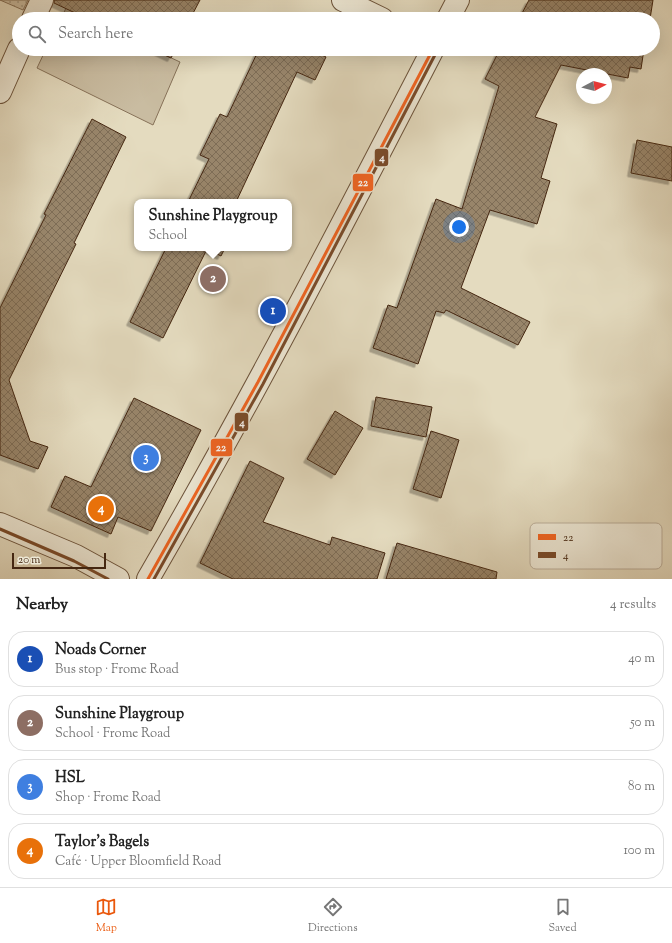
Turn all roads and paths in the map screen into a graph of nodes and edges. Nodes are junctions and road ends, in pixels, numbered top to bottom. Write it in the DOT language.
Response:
graph roads {
  1 [pos="42,0"];
  2 [pos="343,0"];
  3 [pos="458,0"];
  4 [pos="36,12"];
  5 [pos="368,12"];
  6 [pos="452,12"];
  7 [pos="17,56"];
  8 [pos="429,56"];
  9 [pos="0,92"];
  10 [pos="0,524"];
  11 [pos="118,579"];
  12 [pos="148,579"];
  1 -- 4 [label="street"];
  2 -- 5 [label="street"];
  3 -- 6 [label="street"];
  7 -- 9 [label="street"];
  8 -- 12 [label="street"];
  10 -- 11 [label="street"];
}
